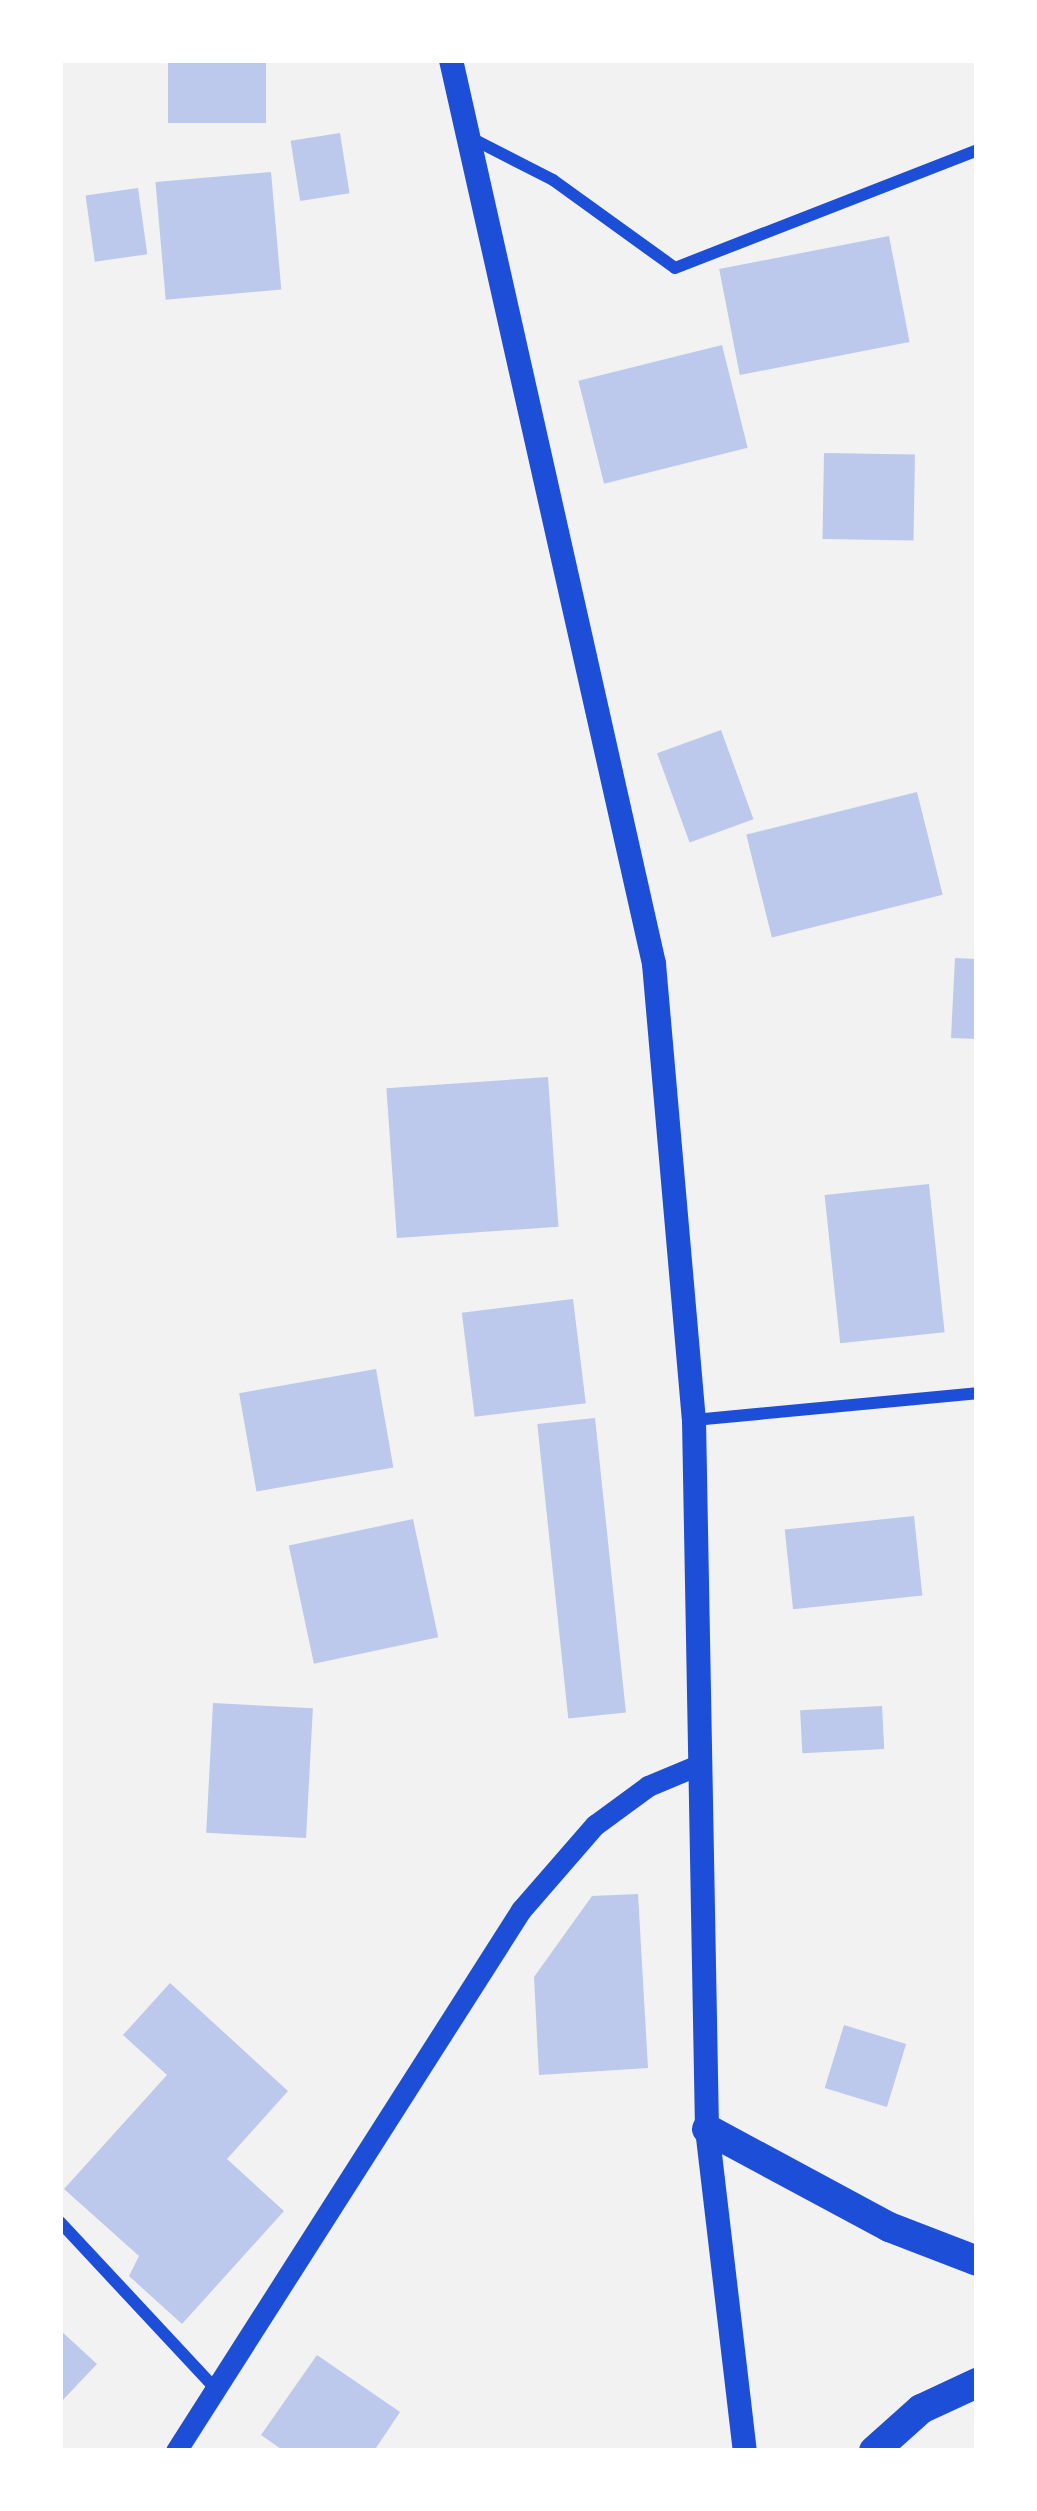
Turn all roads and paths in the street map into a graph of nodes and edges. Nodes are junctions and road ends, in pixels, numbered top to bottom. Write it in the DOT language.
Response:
graph roads {
  1 [pos="451,60"];
  2 [pos="473,139"];
  3 [pos="977,150"];
  4 [pos="977,1393"];
  5 [pos="694,1420"];
  6 [pos="696,1766"];
  7 [pos="707,2129"];
  8 [pos="60,2222"];
  9 [pos="977,2261"];
  10 [pos="977,2383"];
  11 [pos="216,2389"];
  12 [pos="176,2451"];
  13 [pos="745,2451"];
  14 [pos="874,2451"];
  1 -- 2 [label="main road"];
  2 -- 3 [label="street"];
  2 -- 5 [label="main road"];
  4 -- 5 [label="street"];
  5 -- 6 [label="main road"];
  6 -- 7 [label="main road"];
  6 -- 11 [label="street"];
  7 -- 9 [label="main road"];
  7 -- 13 [label="main road"];
  8 -- 11 [label="street"];
  10 -- 14 [label="main road"];
  11 -- 12 [label="street"];
}
